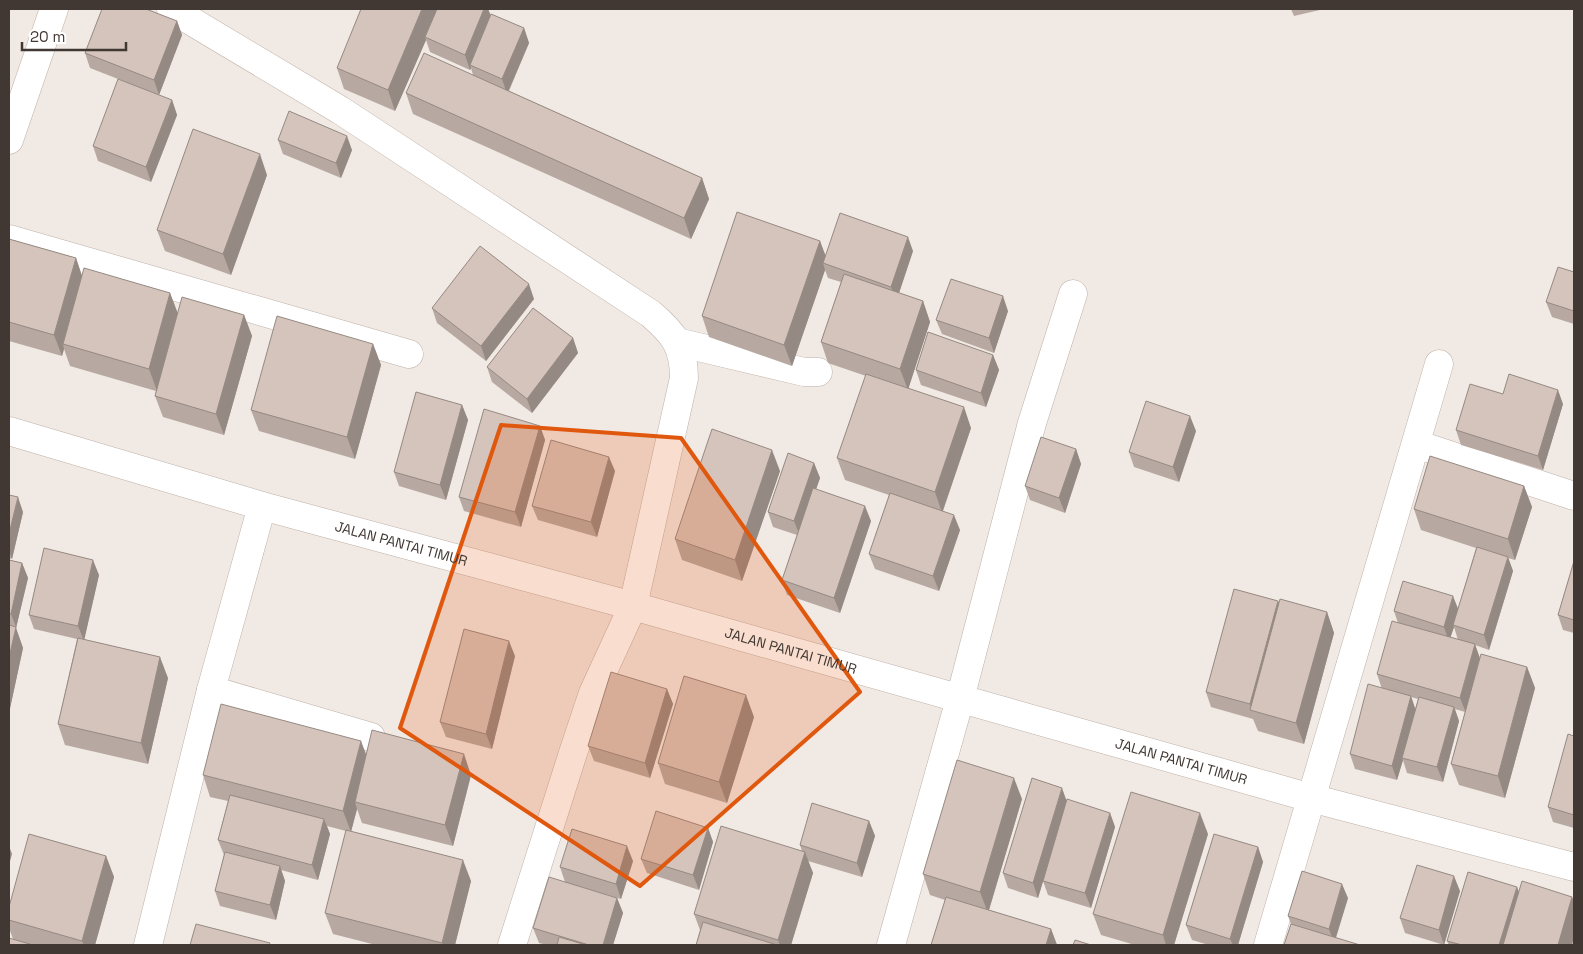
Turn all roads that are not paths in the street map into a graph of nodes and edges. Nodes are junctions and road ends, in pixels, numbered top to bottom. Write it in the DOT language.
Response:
graph roads {
  1 [pos="54,9"];
  2 [pos="171,9"];
  3 [pos="9,140"];
  4 [pos="9,239"];
  5 [pos="1073,294"];
  6 [pos="677,342"];
  7 [pos="409,354"];
  8 [pos="1439,364"];
  9 [pos="818,372"];
  10 [pos="9,430"];
  11 [pos="1416,444"];
  12 [pos="1574,496"];
  13 [pos="262,506"];
  14 [pos="633,606"];
  15 [pos="211,690"];
  16 [pos="960,699"];
  17 [pos="370,737"];
  18 [pos="1311,798"];
  19 [pos="1574,867"];
  20 [pos="148,945"];
  21 [pos="512,945"];
  22 [pos="891,945"];
  23 [pos="1268,945"];
  1 -- 3 [label="street"];
  2 -- 6 [label="street"];
  4 -- 7 [label="street"];
  5 -- 16 [label="street"];
  6 -- 9 [label="street"];
  6 -- 14 [label="street"];
  8 -- 11 [label="street"];
  10 -- 13 [label="street, JALAN PANTAI TIMUR"];
  11 -- 12 [label="street"];
  11 -- 18 [label="street"];
  13 -- 14 [label="street, JALAN PANTAI TIMUR"];
  13 -- 15 [label="street"];
  14 -- 16 [label="street, JALAN PANTAI TIMUR"];
  14 -- 21 [label="street"];
  15 -- 17 [label="street"];
  15 -- 20 [label="street"];
  16 -- 18 [label="street, JALAN PANTAI TIMUR"];
  16 -- 22 [label="street"];
  18 -- 19 [label="street, JALAN PANTAI TIMUR"];
  18 -- 23 [label="street"];
}
